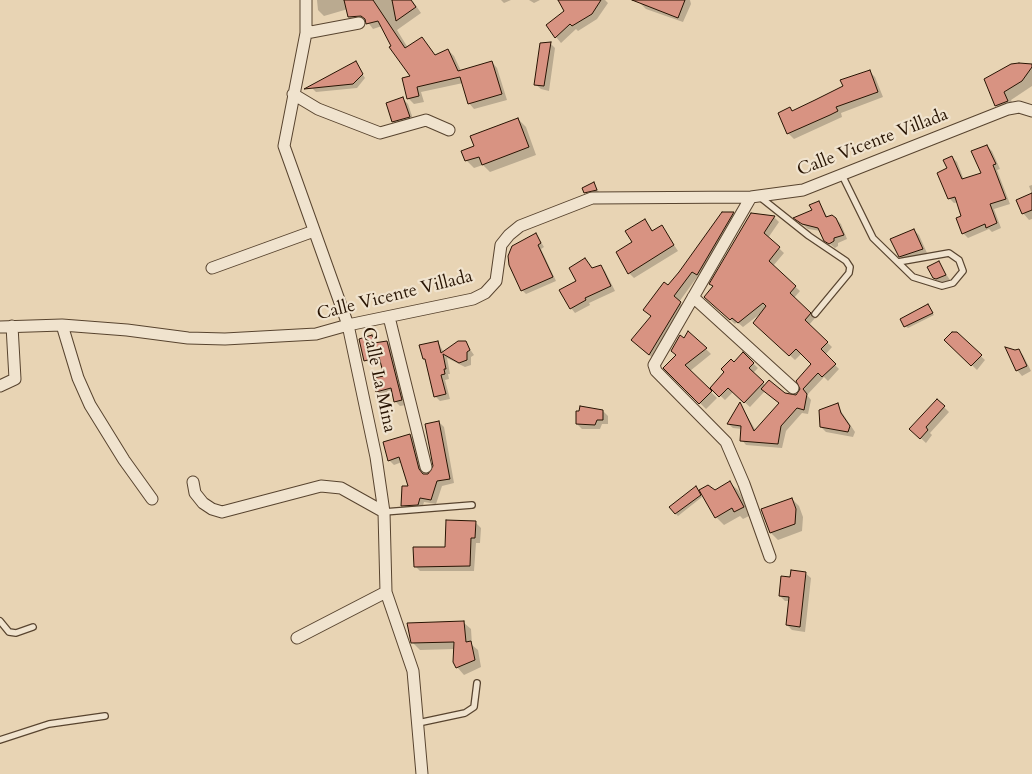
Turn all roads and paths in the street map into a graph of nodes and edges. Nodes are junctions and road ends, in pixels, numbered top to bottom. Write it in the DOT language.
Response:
graph roads {
  1 [pos="306,0"];
  2 [pos="359,23"];
  3 [pos="306,33"];
  4 [pos="293,94"];
  5 [pos="1032,111"];
  6 [pos="448,130"];
  7 [pos="842,175"];
  8 [pos="755,197"];
  9 [pos="314,231"];
  10 [pos="898,262"];
  11 [pos="212,268"];
  12 [pos="693,298"];
  13 [pos="815,314"];
  14 [pos="389,317"];
  15 [pos="62,325"];
  16 [pos="348,325"];
  17 [pos="6,327"];
  18 [pos="0,386"];
  19 [pos="793,388"];
  20 [pos="426,467"];
  21 [pos="193,482"];
  22 [pos="152,499"];
  23 [pos="472,505"];
  24 [pos="384,512"];
  25 [pos="770,557"];
  26 [pos="386,592"];
  27 [pos="0,621"];
  28 [pos="33,627"];
  29 [pos="297,638"];
  30 [pos="477,683"];
  31 [pos="105,716"];
  32 [pos="418,723"];
  33 [pos="0,740"];
  34 [pos="422,774"];
  1 -- 3 [label="street, Calle La Mina"];
  2 -- 3 [label="street"];
  3 -- 4 [label="street, Calle La Mina"];
  4 -- 6 [label="street"];
  4 -- 9 [label="street, Calle La Mina"];
  5 -- 7 [label="street, Calle Vicente Villada"];
  7 -- 8 [label="street, Calle Vicente Villada"];
  7 -- 10 [label="lane"];
  8 -- 12 [label="street"];
  8 -- 13 [label="lane"];
  8 -- 14 [label="street, Calle Vicente Villada"];
  9 -- 11 [label="street"];
  9 -- 16 [label="street, Calle La Mina"];
  10 -- 10 [label="lane"];
  12 -- 19 [label="street"];
  12 -- 25 [label="street"];
  14 -- 16 [label="street, Calle Vicente Villada"];
  14 -- 20 [label="street"];
  15 -- 16 [label="street, Calle Vicente Villada"];
  15 -- 17 [label="street, Calle Vicente Villada"];
  15 -- 22 [label="street"];
  16 -- 24 [label="street, Calle La Mina"];
  17 -- 18 [label="street"];
  21 -- 24 [label="street"];
  23 -- 24 [label="lane"];
  24 -- 26 [label="street, Calle La Mina"];
  26 -- 29 [label="street"];
  26 -- 32 [label="street, Calle La Mina"];
  27 -- 28 [label="lane"];
  30 -- 32 [label="lane"];
  31 -- 33 [label="lane"];
  32 -- 34 [label="street, Calle La Mina"];
}
